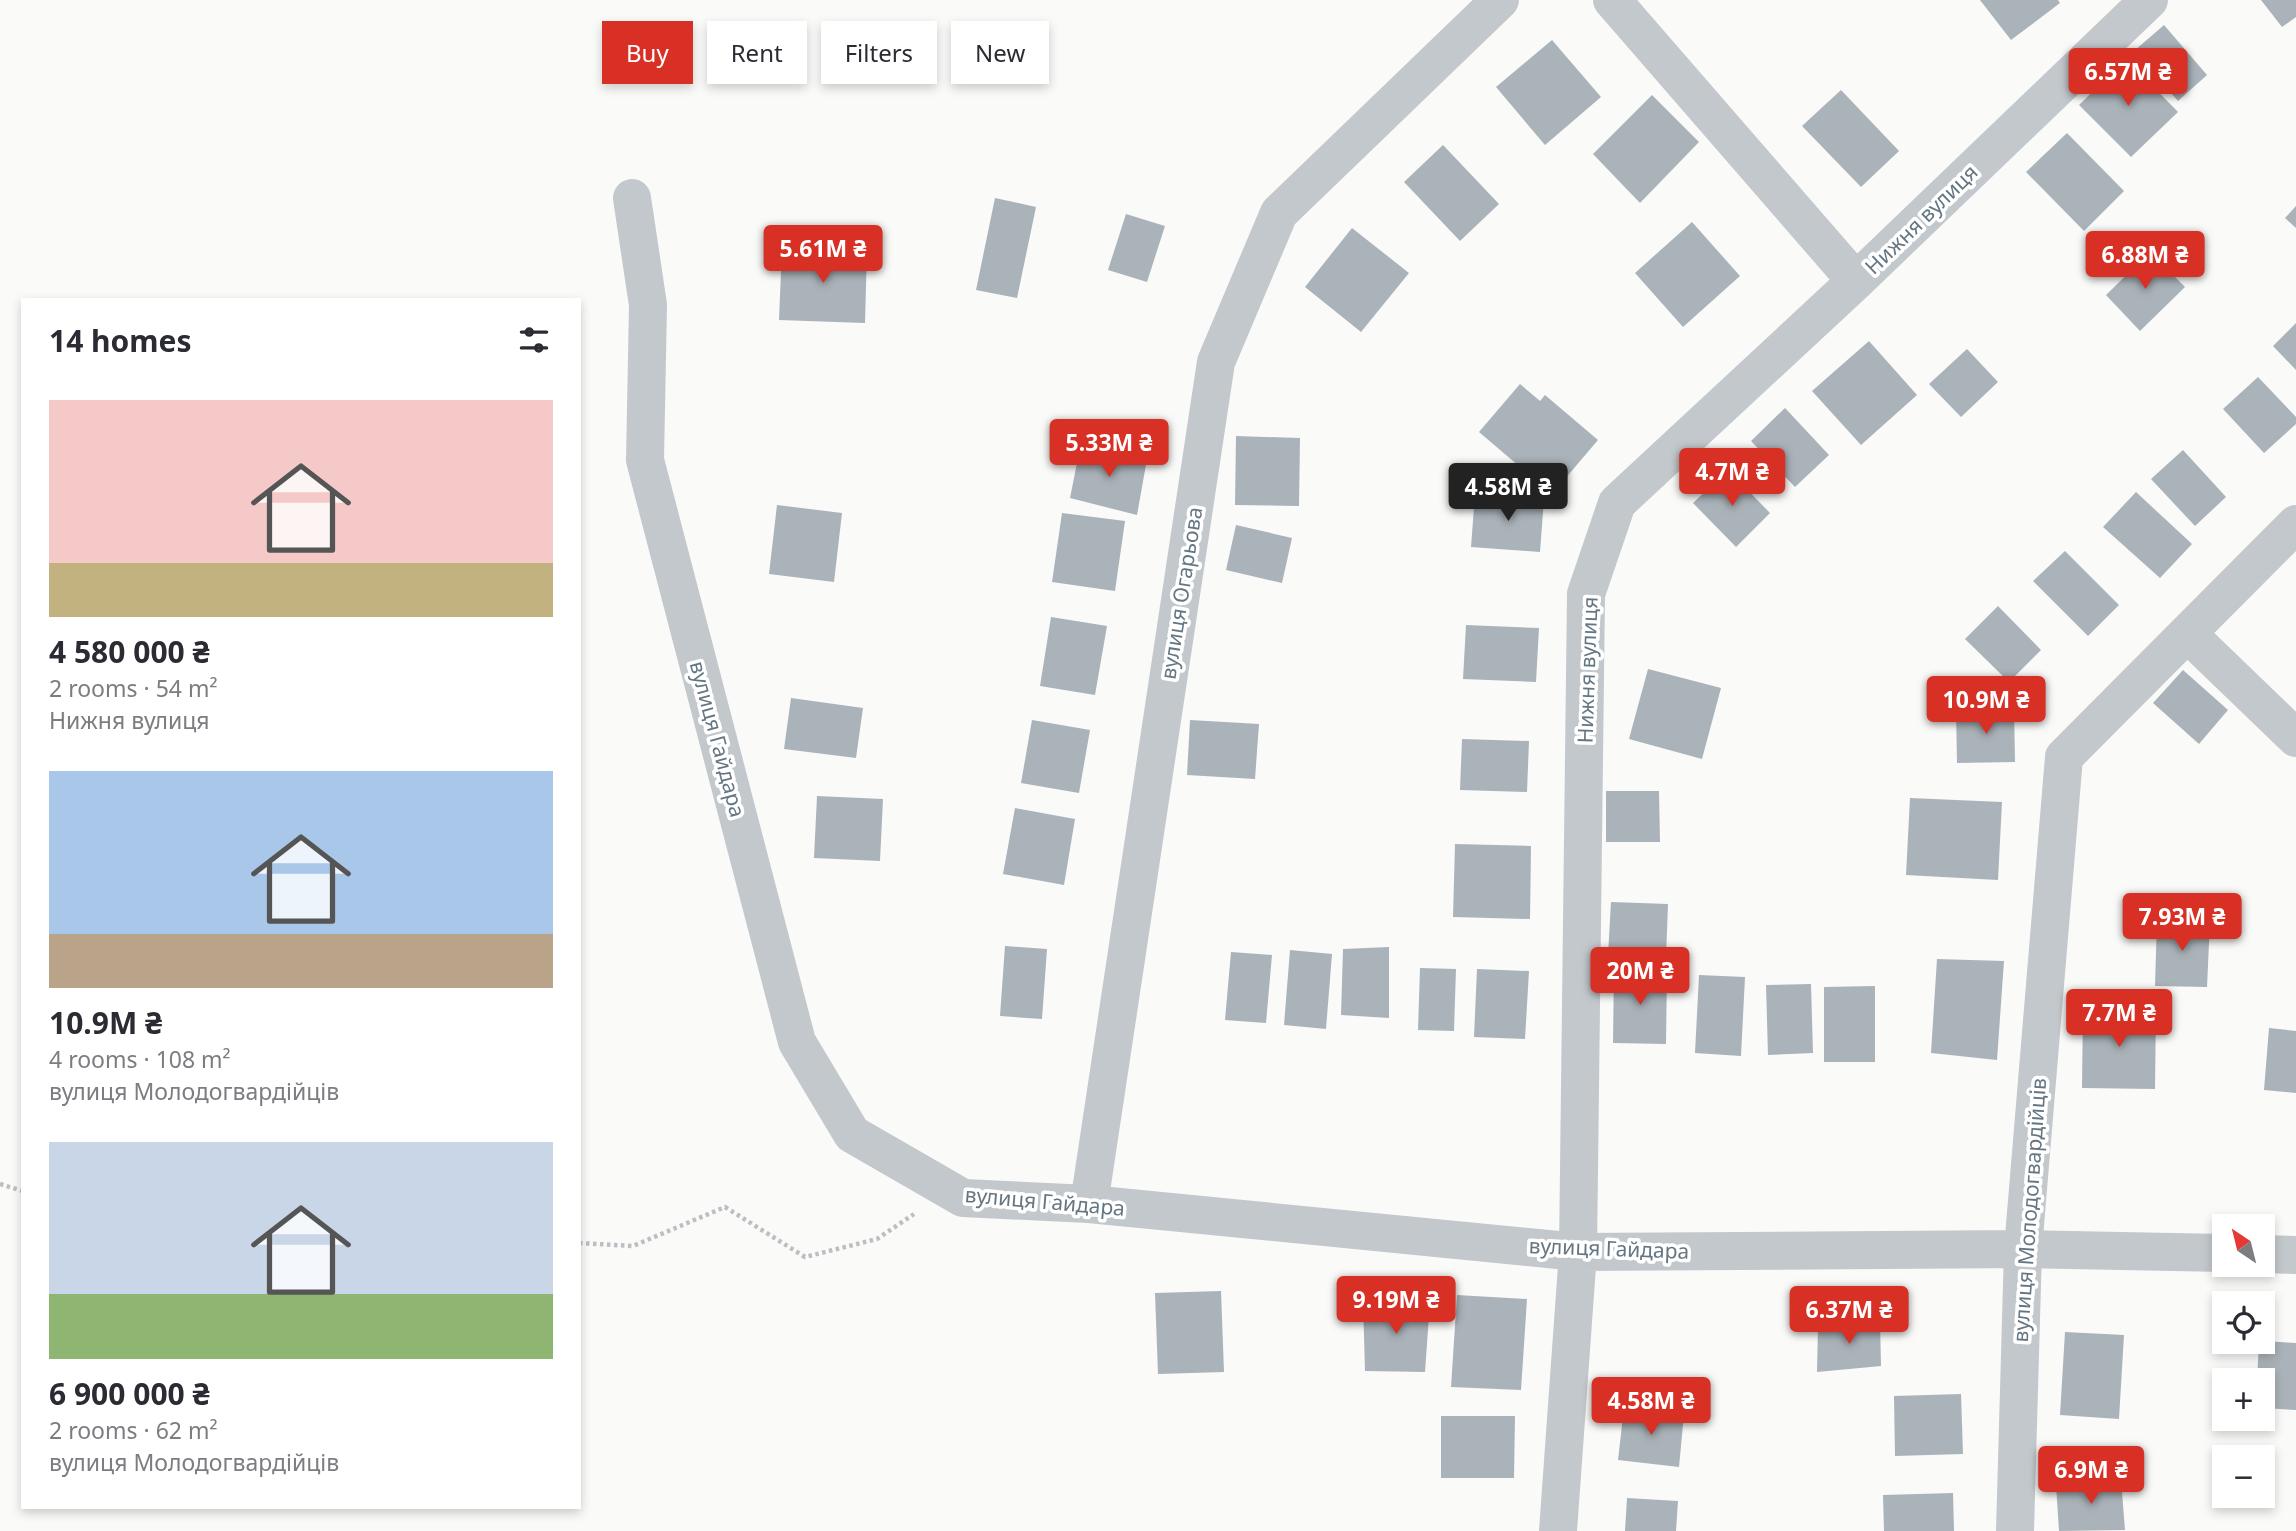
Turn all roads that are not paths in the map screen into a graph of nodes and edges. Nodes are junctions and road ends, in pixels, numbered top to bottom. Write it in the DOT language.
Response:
graph roads {
  1 [pos="1500,0"];
  2 [pos="1612,0"];
  3 [pos="2149,0"];
  4 [pos="632,198"];
  5 [pos="1856,281"];
  6 [pos="2296,524"];
  7 [pos="2189,635"];
  8 [pos="2296,737"];
  9 [pos="1089,1204"];
  10 [pos="2023,1249"];
  11 [pos="1578,1252"];
  12 [pos="2212,1253"];
  13 [pos="2275,1254"];
  14 [pos="2296,1255"];
  15 [pos="1558,1531"];
  16 [pos="2015,1531"];
  1 -- 9 [label="street, вулиця Огарьова"];
  2 -- 5 [label="street"];
  3 -- 5 [label="street, Нижня вулиця"];
  4 -- 9 [label="street, вулиця Гайдара"];
  5 -- 11 [label="street, Нижня вулиця"];
  6 -- 7 [label="street, вулиця Молодогвардійців"];
  7 -- 8 [label="street"];
  7 -- 10 [label="street, вулиця Молодогвардійців"];
  9 -- 11 [label="street, вулиця Гайдара"];
  10 -- 11 [label="street, вулиця Гайдара"];
  10 -- 12 [label="street, вулиця Гайдара"];
  10 -- 16 [label="street, вулиця Молодогвардійців"];
  11 -- 15 [label="street, Нижня вулиця"];
  13 -- 14 [label="street"];
}
